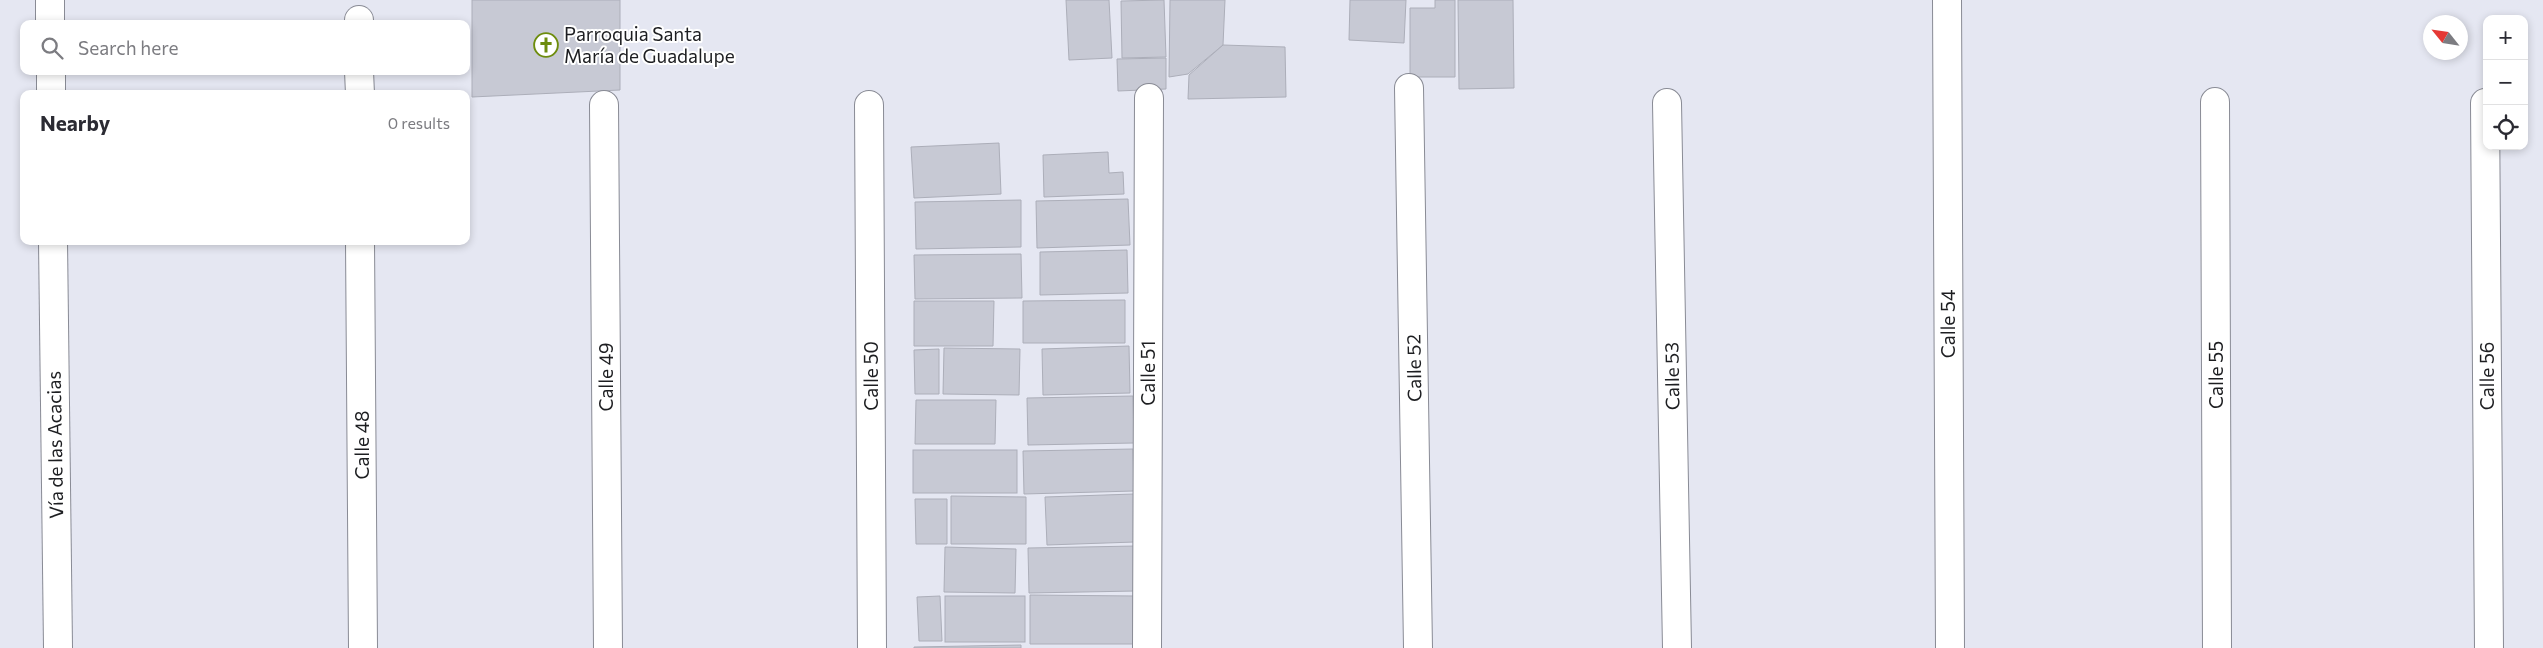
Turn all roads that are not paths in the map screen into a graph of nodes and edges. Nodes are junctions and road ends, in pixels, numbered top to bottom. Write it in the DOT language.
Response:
graph roads {
  1 [pos="50,0"];
  2 [pos="1947,0"];
  3 [pos="50,20"];
  4 [pos="51,75"];
  5 [pos="359,75"];
  6 [pos="1410,88"];
  7 [pos="51,90"];
  8 [pos="360,90"];
  9 [pos="1149,98"];
  10 [pos="2215,102"];
  11 [pos="1667,103"];
  12 [pos="604,105"];
  13 [pos="869,105"];
  14 [pos="2485,105"];
  15 [pos="53,245"];
  16 [pos="360,245"];
  17 [pos="58,648"];
  18 [pos="363,648"];
  19 [pos="608,648"];
  20 [pos="872,648"];
  21 [pos="1147,648"];
  22 [pos="1418,648"];
  23 [pos="1676,648"];
  24 [pos="1950,648"];
  25 [pos="2217,648"];
  26 [pos="2489,648"];
  1 -- 3 [label="street"];
  2 -- 24 [label="street, Calle 54"];
  4 -- 7 [label="street"];
  5 -- 8 [label="street"];
  6 -- 22 [label="street, Calle 52"];
  9 -- 21 [label="street, Calle 51"];
  10 -- 25 [label="street, Calle 55"];
  11 -- 23 [label="street, Calle 53"];
  12 -- 19 [label="street, Calle 49"];
  13 -- 20 [label="street, Calle 50"];
  14 -- 26 [label="street, Calle 56"];
  15 -- 17 [label="street, Vía de las Acacias"];
  16 -- 18 [label="street, Calle 48"];
}
